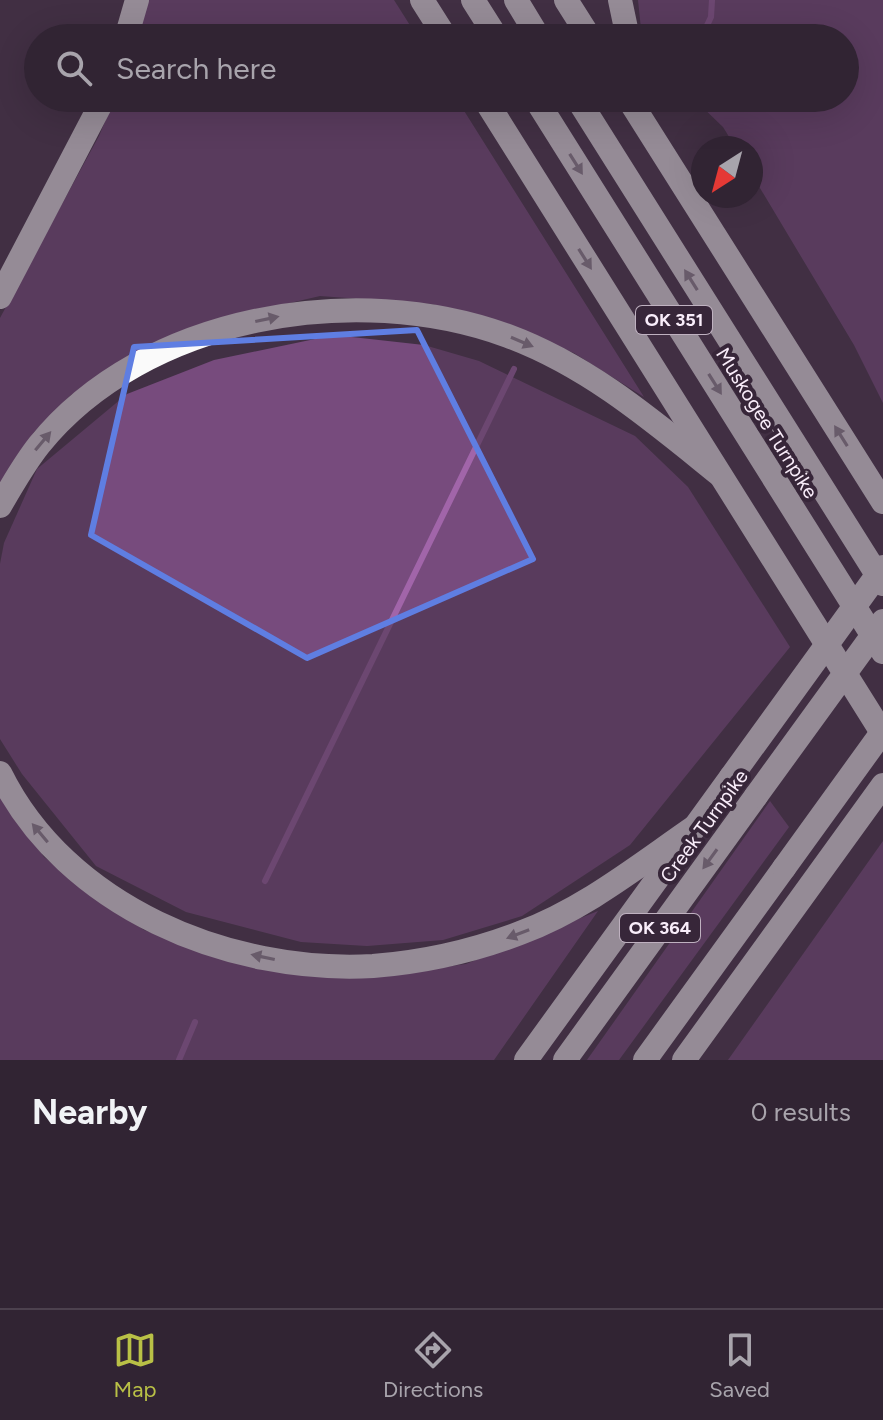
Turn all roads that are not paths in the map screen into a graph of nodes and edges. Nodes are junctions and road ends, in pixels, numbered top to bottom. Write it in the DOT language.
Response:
graph roads {
  1 [pos="137,0"];
  2 [pos="422,0"];
  3 [pos="473,0"];
  4 [pos="516,0"];
  5 [pos="566,0"];
  6 [pos="620,0"];
  7 [pos="130,24"];
  8 [pos="437,24"];
  9 [pos="488,24"];
  10 [pos="531,24"];
  11 [pos="581,24"];
  12 [pos="625,24"];
  13 [pos="97,112"];
  14 [pos="493,112"];
  15 [pos="544,112"];
  16 [pos="586,112"];
  17 [pos="637,112"];
  18 [pos="648,112"];
  19 [pos="656,143"];
  20 [pos="0,297"];
  21 [pos="720,475"];
  22 [pos="883,502"];
  23 [pos="0,506"];
  24 [pos="883,567"];
  25 [pos="883,584"];
  26 [pos="883,621"];
  27 [pos="883,652"];
  28 [pos="883,732"];
  29 [pos="0,773"];
  30 [pos="883,785"];
  31 [pos="696,826"];
  32 [pos="526,1060"];
  33 [pos="565,1060"];
  34 [pos="645,1060"];
  35 [pos="684,1060"];
  1 -- 7 [label="highway"];
  2 -- 8 [label="highway"];
  3 -- 9 [label="highway"];
  4 -- 10 [label="highway"];
  5 -- 11 [label="highway"];
  6 -- 12 [label="highway"];
  13 -- 20 [label="highway"];
  14 -- 21 [label="highway, one-way"];
  15 -- 27 [label="highway, Muskogee Turnpike / OK 351, one-way"];
  25 -- 16 [label="highway, Muskogee Turnpike / OK 351, one-way"];
  17 -- 19 [label="highway"];
  18 -- 19 [label="highway"];
  22 -- 19 [label="highway, one-way"];
  23 -- 21 [label="highway, one-way"];
  21 -- 28 [label="highway"];
  24 -- 31 [label="highway, bridge"];
  26 -- 33 [label="highway, Creek Turnpike / OK 364, one-way, bridge"];
  28 -- 34 [label="highway, OK 364, bridge"];
  31 -- 29 [label="highway, one-way"];
  30 -- 35 [label="highway"];
  31 -- 32 [label="highway"];
}
